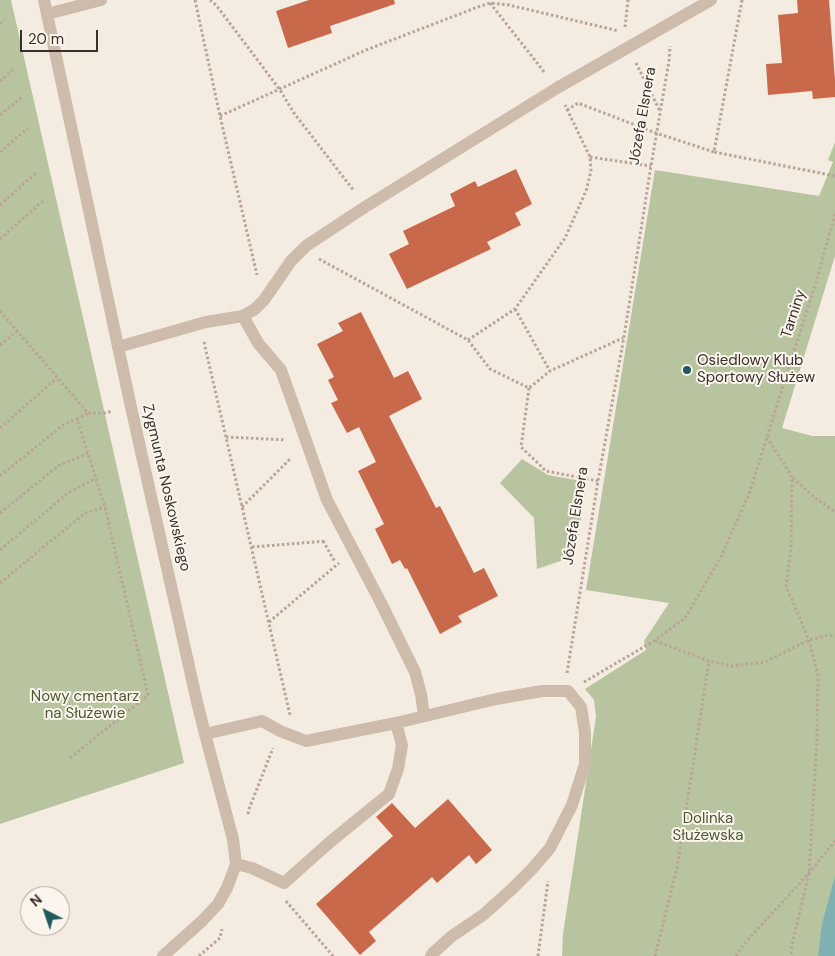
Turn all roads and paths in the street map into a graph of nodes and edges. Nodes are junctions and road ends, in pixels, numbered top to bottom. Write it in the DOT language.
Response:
graph roads {
  1 [pos="44,0"];
  2 [pos="101,0"];
  3 [pos="195,0"];
  4 [pos="210,0"];
  5 [pos="628,0"];
  6 [pos="711,0"];
  7 [pos="742,0"];
  8 [pos="490,3"];
  9 [pos="47,14"];
  10 [pos="4,20"];
  11 [pos="671,22"];
  12 [pos="0,24"];
  13 [pos="629,48"];
  14 [pos="15,68"];
  15 [pos="0,81"];
  16 [pos="557,88"];
  17 [pos="280,90"];
  18 [pos="22,97"];
  19 [pos="567,110"];
  20 [pos="660,112"];
  21 [pos="0,116"];
  22 [pos="220,116"];
  23 [pos="28,128"];
  24 [pos="656,133"];
  25 [pos="0,152"];
  26 [pos="714,152"];
  27 [pos="590,157"];
  28 [pos="651,166"];
  29 [pos="37,172"];
  30 [pos="835,176"];
  31 [pos="44,200"];
  32 [pos="0,205"];
  33 [pos="366,207"];
  34 [pos="835,214"];
  35 [pos="0,239"];
  36 [pos="302,250"];
  37 [pos="267,296"];
  38 [pos="515,310"];
  39 [pos="0,311"];
  40 [pos="243,316"];
  41 [pos="17,331"];
  42 [pos="624,337"];
  43 [pos="468,340"];
  44 [pos="204,342"];
  45 [pos="0,345"];
  46 [pos="118,347"];
  47 [pos="550,371"];
  48 [pos="57,378"];
  49 [pos="529,388"];
  50 [pos="88,413"];
  51 [pos="105,413"];
  52 [pos="77,420"];
  53 [pos="0,428"];
  54 [pos="226,437"];
  55 [pos="767,437"];
  56 [pos="307,442"];
  57 [pos="88,453"];
  58 [pos="0,476"];
  59 [pos="792,477"];
  60 [pos="96,478"];
  61 [pos="598,481"];
  62 [pos="105,507"];
  63 [pos="242,507"];
  64 [pos="835,512"];
  65 [pos="0,513"];
  66 [pos="323,541"];
  67 [pos="350,545"];
  68 [pos="252,547"];
  69 [pos="0,550"];
  70 [pos="336,565"];
  71 [pos="0,584"];
  72 [pos="269,622"];
  73 [pos="835,636"];
  74 [pos="809,640"];
  75 [pos="654,641"];
  76 [pos="709,661"];
  77 [pos="568,691"];
  78 [pos="424,716"];
  79 [pos="396,723"];
  80 [pos="280,731"];
  81 [pos="205,734"];
  82 [pos="70,758"];
  83 [pos="247,819"];
  84 [pos="835,841"];
  85 [pos="550,848"];
  86 [pos="236,864"];
  87 [pos="809,873"];
  88 [pos="284,883"];
  89 [pos="792,945"];
  90 [pos="163,956"];
  91 [pos="333,956"];
  92 [pos="431,956"];
  93 [pos="538,956"];
  94 [pos="656,956"];
  95 [pos="736,956"];
  96 [pos="787,956"];
  97 [pos="791,956"];
  1 -- 9 [label="street, Zygmunta Noskowskiego"];
  2 -- 9 [label="street"];
  3 -- 22 [label="path"];
  4 -- 17 [label="path"];
  5 -- 8 [label="path"];
  6 -- 11 [label="street"];
  7 -- 26 [label="path"];
  8 -- 16 [label="path"];
  8 -- 17 [label="path"];
  9 -- 46 [label="street, Zygmunta Noskowskiego"];
  10 -- 12 [label="path"];
  11 -- 13 [label="street"];
  11 -- 20 [label="path, Józefa Elsnera"];
  13 -- 16 [label="street"];
  13 -- 20 [label="path"];
  14 -- 15 [label="path"];
  16 -- 19 [label="path"];
  16 -- 33 [label="street"];
  17 -- 22 [label="path"];
  17 -- 33 [label="path"];
  18 -- 21 [label="path"];
  19 -- 24 [label="path"];
  19 -- 27 [label="path"];
  20 -- 24 [label="path, Józefa Elsnera"];
  22 -- 37 [label="path"];
  23 -- 25 [label="path"];
  24 -- 26 [label="path"];
  24 -- 28 [label="path, Józefa Elsnera"];
  26 -- 30 [label="path"];
  27 -- 28 [label="path"];
  27 -- 38 [label="path"];
  28 -- 42 [label="path, Józefa Elsnera"];
  29 -- 32 [label="path"];
  31 -- 35 [label="path"];
  33 -- 36 [label="street"];
  34 -- 55 [label="path, Tarniny"];
  36 -- 37 [label="street"];
  36 -- 43 [label="path"];
  37 -- 40 [label="street"];
  38 -- 43 [label="path"];
  38 -- 47 [label="path"];
  39 -- 41 [label="path"];
  40 -- 46 [label="street"];
  40 -- 56 [label="street"];
  41 -- 45 [label="path"];
  41 -- 48 [label="path"];
  42 -- 47 [label="path"];
  42 -- 61 [label="path, Józefa Elsnera"];
  43 -- 49 [label="path"];
  44 -- 54 [label="path"];
  46 -- 81 [label="street, Zygmunta Noskowskiego"];
  47 -- 49 [label="path"];
  48 -- 50 [label="path"];
  48 -- 53 [label="path"];
  49 -- 61 [label="path"];
  50 -- 51 [label="path"];
  50 -- 52 [label="path"];
  52 -- 57 [label="path"];
  52 -- 58 [label="path"];
  54 -- 56 [label="path"];
  54 -- 63 [label="path"];
  55 -- 59 [label="path"];
  55 -- 75 [label="path, Tarniny"];
  56 -- 63 [label="path"];
  56 -- 67 [label="street"];
  57 -- 60 [label="path"];
  57 -- 65 [label="path"];
  59 -- 64 [label="path"];
  59 -- 74 [label="path"];
  60 -- 62 [label="path"];
  60 -- 69 [label="path"];
  61 -- 77 [label="path, Józefa Elsnera"];
  62 -- 71 [label="path"];
  62 -- 82 [label="path"];
  63 -- 68 [label="path"];
  66 -- 67 [label="path"];
  66 -- 68 [label="path"];
  66 -- 70 [label="path"];
  67 -- 70 [label="path"];
  67 -- 78 [label="street"];
  68 -- 72 [label="path"];
  70 -- 72 [label="path"];
  72 -- 80 [label="path"];
  73 -- 74 [label="path"];
  74 -- 76 [label="path"];
  74 -- 87 [label="path"];
  75 -- 76 [label="path"];
  75 -- 77 [label="path, Tarniny"];
  76 -- 94 [label="path"];
  77 -- 78 [label="street"];
  77 -- 85 [label="street"];
  78 -- 79 [label="street"];
  79 -- 80 [label="street"];
  79 -- 88 [label="street"];
  80 -- 81 [label="street"];
  80 -- 83 [label="path"];
  81 -- 86 [label="street, Zygmunta Noskowskiego"];
  84 -- 87 [label="path"];
  85 -- 92 [label="street"];
  85 -- 93 [label="path"];
  86 -- 88 [label="street"];
  86 -- 90 [label="street, Zygmunta Noskowskiego"];
  87 -- 89 [label="path"];
  87 -- 95 [label="path"];
  88 -- 91 [label="path"];
  89 -- 96 [label="path"];
  89 -- 97 [label="path"];
}
